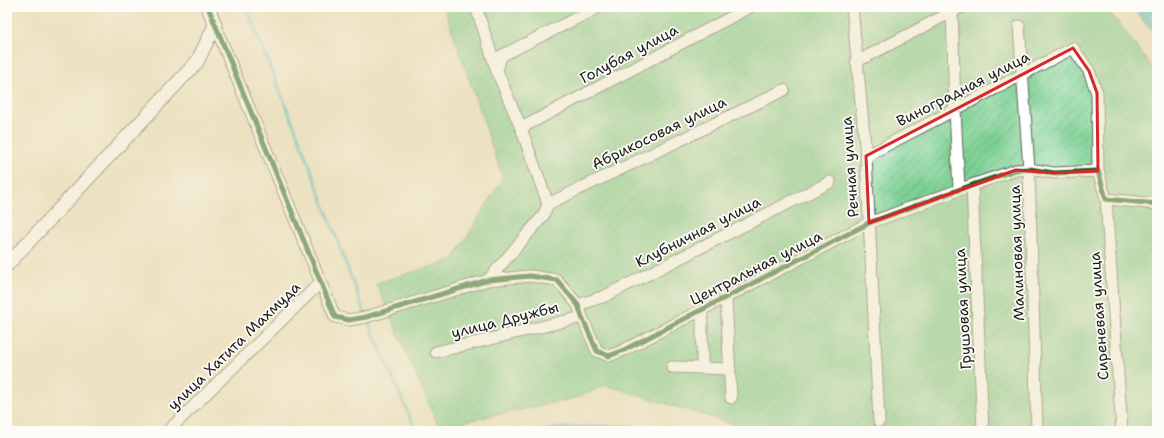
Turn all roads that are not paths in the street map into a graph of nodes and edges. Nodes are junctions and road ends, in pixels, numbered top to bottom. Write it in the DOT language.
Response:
graph roads {
  1 [pos="208,7"];
  2 [pos="476,7"];
  3 [pos="598,7"];
  4 [pos="750,7"];
  5 [pos="852,7"];
  6 [pos="955,8"];
  7 [pos="215,25"];
  8 [pos="1019,26"];
  9 [pos="856,62"];
  10 [pos="497,71"];
  11 [pos="1021,75"];
  12 [pos="784,90"];
  13 [pos="955,110"];
  14 [pos="521,128"];
  15 [pos="866,156"];
  16 [pos="1029,169"];
  17 [pos="1098,171"];
  18 [pos="830,182"];
  19 [pos="972,185"];
  20 [pos="959,189"];
  21 [pos="1106,199"];
  22 [pos="548,204"];
  23 [pos="1157,204"];
  24 [pos="869,223"];
  25 [pos="7,265"];
  26 [pos="488,280"];
  27 [pos="320,283"];
  28 [pos="726,297"];
  29 [pos="578,305"];
  30 [pos="702,310"];
  31 [pos="582,317"];
  32 [pos="436,352"];
  33 [pos="672,367"];
  34 [pos="702,368"];
  35 [pos="730,369"];
  36 [pos="731,398"];
  37 [pos="879,421"];
  38 [pos="168,431"];
  39 [pos="983,431"];
  40 [pos="1037,431"];
  41 [pos="1122,431"];
  1 -- 7 [label="street"];
  2 -- 10 [label="street"];
  3 -- 10 [label="street"];
  4 -- 14 [label="street, Голубая улица"];
  5 -- 9 [label="street, Речная улица"];
  6 -- 9 [label="street"];
  6 -- 13 [label="street"];
  7 -- 25 [label="street"];
  7 -- 27 [label="street"];
  8 -- 11 [label="street, Малиновая улица"];
  9 -- 15 [label="street, Речная улица"];
  10 -- 14 [label="street"];
  11 -- 13 [label="street, Виноградная улица"];
  11 -- 16 [label="street, Малиновая улица"];
  11 -- 17 [label="street, Виноградная улица"];
  12 -- 22 [label="street, Абрикосовая улица"];
  13 -- 15 [label="street, Виноградная улица"];
  13 -- 20 [label="street"];
  14 -- 22 [label="street"];
  15 -- 24 [label="street, Речная улица"];
  16 -- 17 [label="street, Центральная улица"];
  16 -- 19 [label="street, Центральная улица"];
  16 -- 40 [label="street, Малиновая улица"];
  17 -- 21 [label="street"];
  18 -- 29 [label="street, Клубничная улица"];
  19 -- 20 [label="street, Центральная улица"];
  19 -- 39 [label="street, Грушовая улица"];
  20 -- 24 [label="street, Центральная улица"];
  21 -- 23 [label="street"];
  21 -- 41 [label="street, Сиреневая улица"];
  22 -- 26 [label="street"];
  24 -- 28 [label="street, Центральная улица"];
  24 -- 37 [label="street, Речная улица"];
  26 -- 27 [label="street, Центральная улица"];
  26 -- 29 [label="street, Центральная улица"];
  27 -- 38 [label="street, улица Хатита Махмуда"];
  28 -- 30 [label="street, Центральная улица"];
  28 -- 35 [label="street"];
  29 -- 31 [label="street, Центральная улица"];
  30 -- 31 [label="street, Центральная улица"];
  30 -- 34 [label="street"];
  31 -- 32 [label="street, улица Дружбы"];
  33 -- 34 [label="street"];
  34 -- 35 [label="street"];
  35 -- 36 [label="street"];
}
